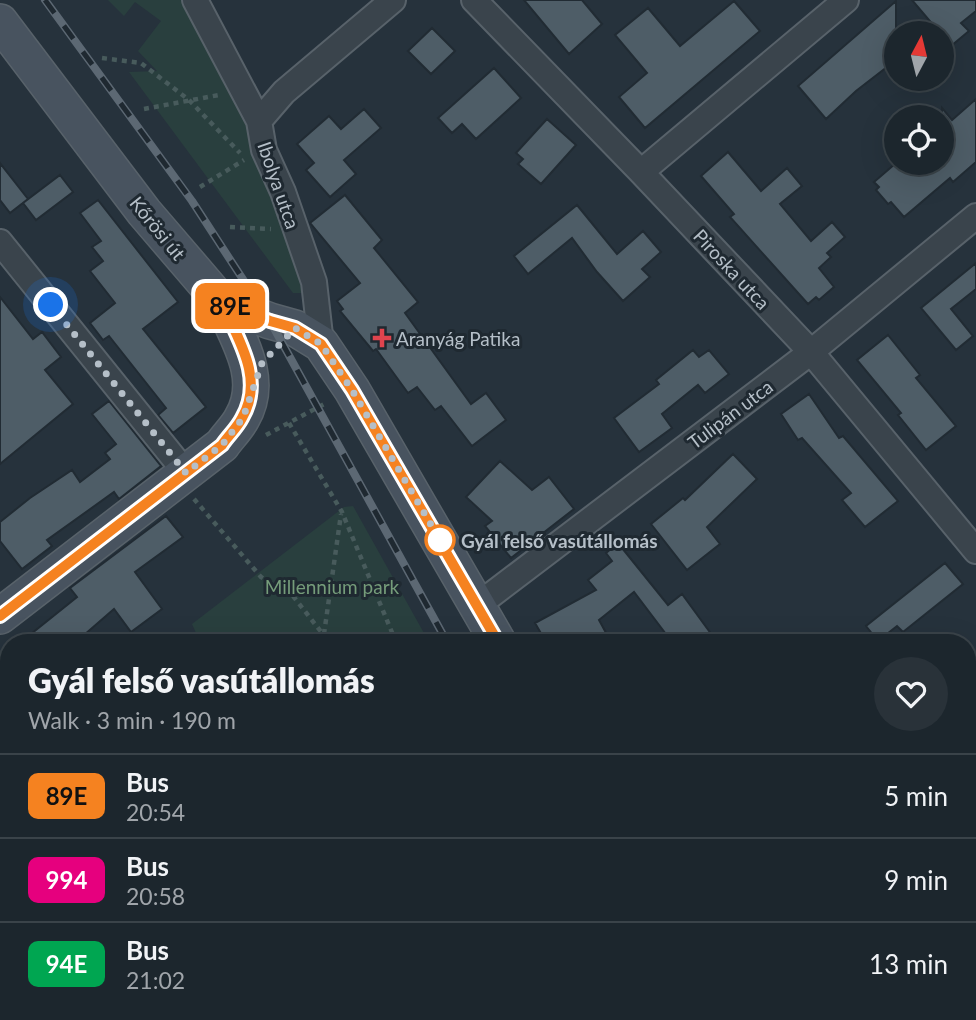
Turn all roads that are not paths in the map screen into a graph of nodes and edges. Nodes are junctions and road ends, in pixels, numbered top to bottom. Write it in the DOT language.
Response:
graph roads {
  1 [pos="195,0"];
  2 [pos="393,0"];
  3 [pos="474,0"];
  4 [pos="846,0"];
  5 [pos="0,22"];
  6 [pos="259,121"];
  7 [pos="641,172"];
  8 [pos="976,216"];
  9 [pos="0,242"];
  10 [pos="222,303"];
  11 [pos="308,336"];
  12 [pos="811,352"];
  13 [pos="253,391"];
  14 [pos="181,476"];
  15 [pos="976,551"];
  16 [pos="478,605"];
  17 [pos="0,616"];
  18 [pos="494,634"];
  1 -- 6 [label="street"];
  2 -- 6 [label="street, Ibolya utca"];
  3 -- 7 [label="street, Piroska utca"];
  4 -- 7 [label="street"];
  5 -- 10 [label="main road, Kőrösi út"];
  6 -- 11 [label="street, Ibolya utca"];
  7 -- 12 [label="street, Piroska utca"];
  8 -- 12 [label="street, Tulipán utca"];
  9 -- 14 [label="street"];
  10 -- 11 [label="main road, Kőrösi út"];
  10 -- 13 [label="main road"];
  11 -- 13 [label="main road"];
  11 -- 16 [label="main road"];
  12 -- 15 [label="street, Piroska utca"];
  12 -- 16 [label="street, Tulipán utca"];
  13 -- 14 [label="main road"];
  14 -- 17 [label="main road"];
  16 -- 18 [label="main road"];
}
